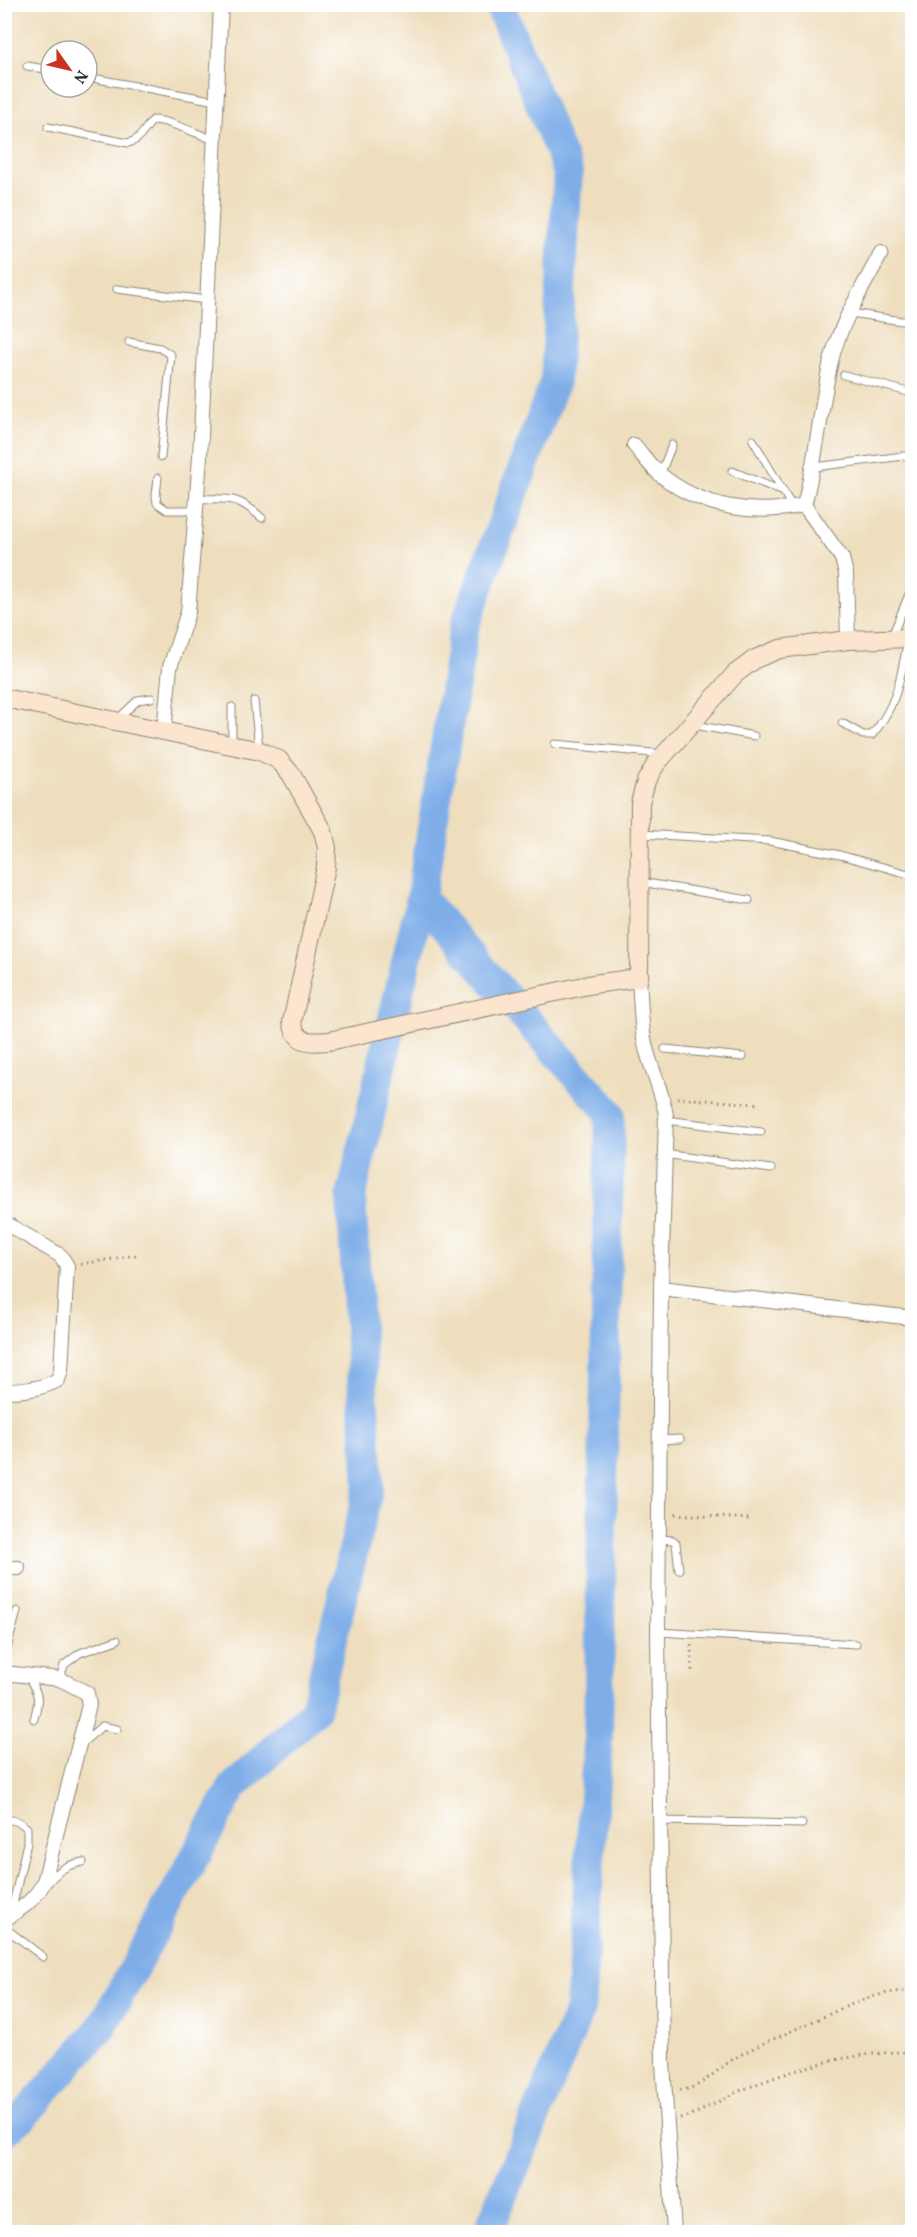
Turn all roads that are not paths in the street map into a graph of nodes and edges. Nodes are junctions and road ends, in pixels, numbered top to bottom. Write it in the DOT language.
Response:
graph roads {
  1 [pos="221,4"];
  2 [pos="27,66"];
  3 [pos="39,68"];
  4 [pos="99,79"];
  5 [pos="216,101"];
  6 [pos="48,127"];
  7 [pos="214,140"];
  8 [pos="881,254"];
  9 [pos="117,289"];
  10 [pos="207,300"];
  11 [pos="850,313"];
  12 [pos="902,321"];
  13 [pos="129,342"];
  14 [pos="844,375"];
  15 [pos="912,393"];
  16 [pos="753,440"];
  17 [pos="634,444"];
  18 [pos="672,445"];
  19 [pos="912,455"];
  20 [pos="161,457"];
  21 [pos="814,467"];
  22 [pos="732,471"];
  23 [pos="660,476"];
  24 [pos="158,478"];
  25 [pos="784,492"];
  26 [pos="196,504"];
  27 [pos="799,506"];
  28 [pos="262,518"];
  29 [pos="912,587"];
  30 [pos="904,638"];
  31 [pos="848,640"];
  32 [pos="4,698"];
  33 [pos="151,698"];
  34 [pos="254,701"];
  35 [pos="232,707"];
  36 [pos="115,721"];
  37 [pos="842,723"];
  38 [pos="692,724"];
  39 [pos="164,732"];
  40 [pos="754,736"];
  41 [pos="555,744"];
  42 [pos="232,746"];
  43 [pos="260,751"];
  44 [pos="665,754"];
  45 [pos="640,834"];
  46 [pos="912,875"];
  47 [pos="640,882"];
  48 [pos="749,900"];
  49 [pos="639,978"];
  50 [pos="665,1049"];
  51 [pos="742,1057"];
  52 [pos="666,1119"];
  53 [pos="761,1132"];
  54 [pos="664,1154"];
  55 [pos="771,1169"];
  56 [pos="4,1222"];
  57 [pos="661,1288"];
  58 [pos="912,1318"];
  59 [pos="4,1391"];
  60 [pos="680,1438"];
  61 [pos="659,1440"];
  62 [pos="659,1539"];
  63 [pos="679,1570"];
  64 [pos="17,1611"];
  65 [pos="658,1632"];
  66 [pos="117,1640"];
  67 [pos="856,1644"];
  68 [pos="4,1659"];
  69 [pos="4,1673"];
  70 [pos="27,1676"];
  71 [pos="60,1679"];
  72 [pos="34,1719"];
  73 [pos="117,1730"];
  74 [pos="78,1747"];
  75 [pos="4,1818"];
  76 [pos="660,1821"];
  77 [pos="802,1824"];
  78 [pos="83,1862"];
  79 [pos="39,1892"];
  80 [pos="6,1921"];
  81 [pos="43,1957"];
  82 [pos="674,2232"];
  1 -- 5 [label="street"];
  2 -- 3 [label="lane"];
  4 -- 5 [label="lane"];
  5 -- 7 [label="street"];
  6 -- 7 [label="lane"];
  7 -- 10 [label="street"];
  8 -- 11 [label="street"];
  9 -- 10 [label="lane"];
  10 -- 26 [label="street"];
  11 -- 12 [label="lane"];
  11 -- 21 [label="street"];
  13 -- 20 [label="lane"];
  14 -- 15 [label="lane"];
  16 -- 25 [label="lane"];
  17 -- 23 [label="street"];
  18 -- 23 [label="lane"];
  19 -- 21 [label="lane"];
  21 -- 27 [label="street"];
  22 -- 25 [label="lane"];
  23 -- 27 [label="street"];
  24 -- 26 [label="lane"];
  25 -- 27 [label="lane"];
  26 -- 28 [label="lane"];
  26 -- 39 [label="street"];
  27 -- 31 [label="street"];
  29 -- 30 [label="lane"];
  30 -- 31 [label="main road"];
  30 -- 37 [label="lane"];
  31 -- 38 [label="main road"];
  32 -- 36 [label="main road"];
  33 -- 36 [label="lane"];
  34 -- 43 [label="lane"];
  35 -- 42 [label="lane"];
  36 -- 39 [label="main road"];
  38 -- 40 [label="lane"];
  38 -- 44 [label="main road"];
  39 -- 42 [label="main road"];
  41 -- 44 [label="lane"];
  42 -- 43 [label="main road"];
  43 -- 49 [label="main road"];
  44 -- 45 [label="main road"];
  45 -- 46 [label="lane"];
  45 -- 47 [label="main road"];
  47 -- 48 [label="lane"];
  47 -- 49 [label="main road"];
  49 -- 52 [label="street"];
  50 -- 51 [label="lane"];
  52 -- 53 [label="lane"];
  52 -- 54 [label="street"];
  54 -- 55 [label="lane"];
  54 -- 57 [label="street"];
  56 -- 59 [label="street"];
  57 -- 58 [label="street"];
  57 -- 61 [label="street"];
  60 -- 61 [label="lane"];
  61 -- 62 [label="street"];
  62 -- 63 [label="lane"];
  62 -- 65 [label="street"];
  64 -- 68 [label="lane"];
  65 -- 67 [label="lane"];
  65 -- 76 [label="street"];
  66 -- 71 [label="lane"];
  69 -- 70 [label="street"];
  70 -- 71 [label="street"];
  70 -- 72 [label="lane"];
  71 -- 74 [label="street"];
  73 -- 74 [label="lane"];
  74 -- 79 [label="street"];
  75 -- 80 [label="lane"];
  76 -- 77 [label="lane"];
  76 -- 82 [label="street"];
  78 -- 79 [label="lane"];
  79 -- 80 [label="street"];
  80 -- 81 [label="lane"];
}
